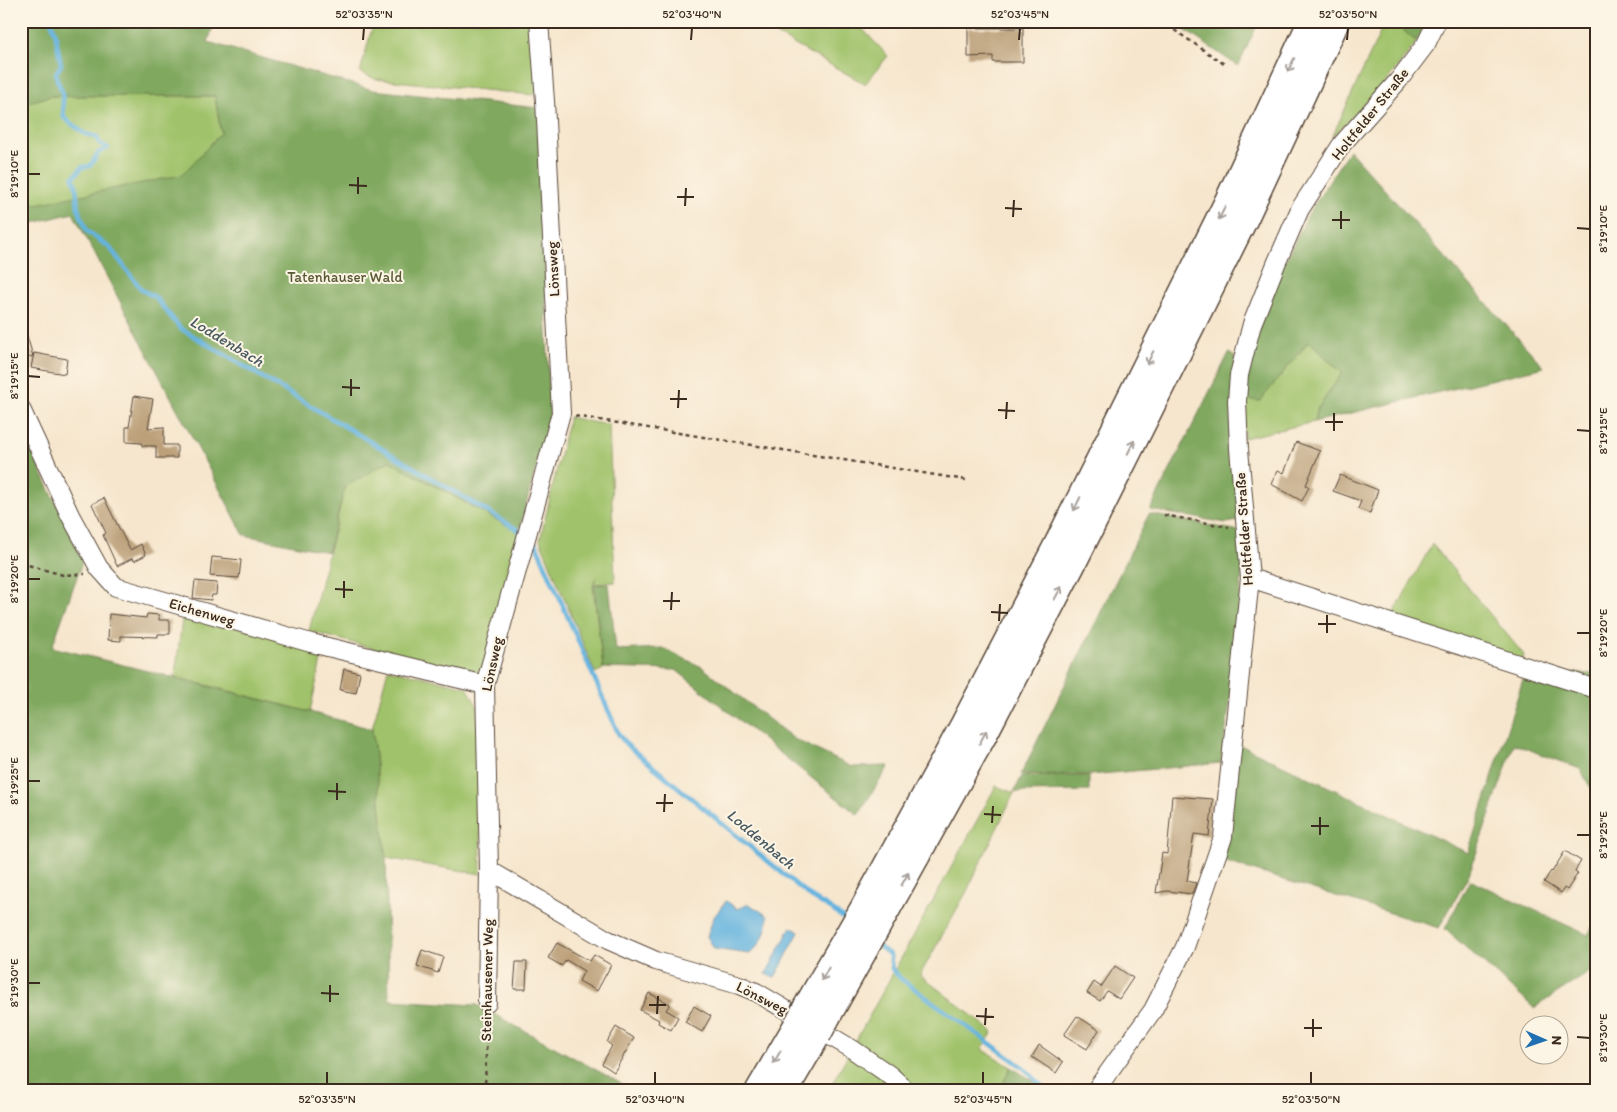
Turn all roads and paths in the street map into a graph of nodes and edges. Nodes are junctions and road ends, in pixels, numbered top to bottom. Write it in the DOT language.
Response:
graph roads {
  1 [pos="539,21"];
  2 [pos="1161,21"];
  3 [pos="1311,21"];
  4 [pos="1337,21"];
  5 [pos="1438,21"];
  6 [pos="1224,64"];
  7 [pos="21,409"];
  8 [pos="561,413"];
  9 [pos="966,480"];
  10 [pos="1164,515"];
  11 [pos="1246,530"];
  12 [pos="21,563"];
  13 [pos="99,568"];
  14 [pos="1250,578"];
  15 [pos="485,686"];
  16 [pos="1596,689"];
  17 [pos="489,870"];
  18 [pos="872,915"];
  19 [pos="487,1003"];
  20 [pos="812,1022"];
  21 [pos="485,1091"];
  22 [pos="758,1091"];
  23 [pos="785,1091"];
  24 [pos="907,1091"];
  25 [pos="1095,1091"];
  1 -- 8 [label="street, Lönsweg"];
  2 -- 6 [label="path"];
  3 -- 18 [label="highway, one-way"];
  18 -- 4 [label="highway, one-way"];
  5 -- 11 [label="street, Holtfelder Straße"];
  7 -- 13 [label="street, Eichenweg"];
  8 -- 9 [label="path"];
  8 -- 15 [label="street, Lönsweg"];
  10 -- 11 [label="path"];
  11 -- 14 [label="street, Holtfelder Straße"];
  12 -- 13 [label="path"];
  13 -- 15 [label="street, Eichenweg"];
  14 -- 16 [label="street"];
  14 -- 25 [label="street, Holtfelder Straße"];
  15 -- 17 [label="street, Lönsweg"];
  17 -- 19 [label="street, Steinhausener Weg"];
  17 -- 24 [label="street, Lönsweg"];
  18 -- 20 [label="highway"];
  19 -- 21 [label="path, Steinhausener Weg"];
  20 -- 22 [label="highway, one-way"];
  20 -- 23 [label="highway"];
}
